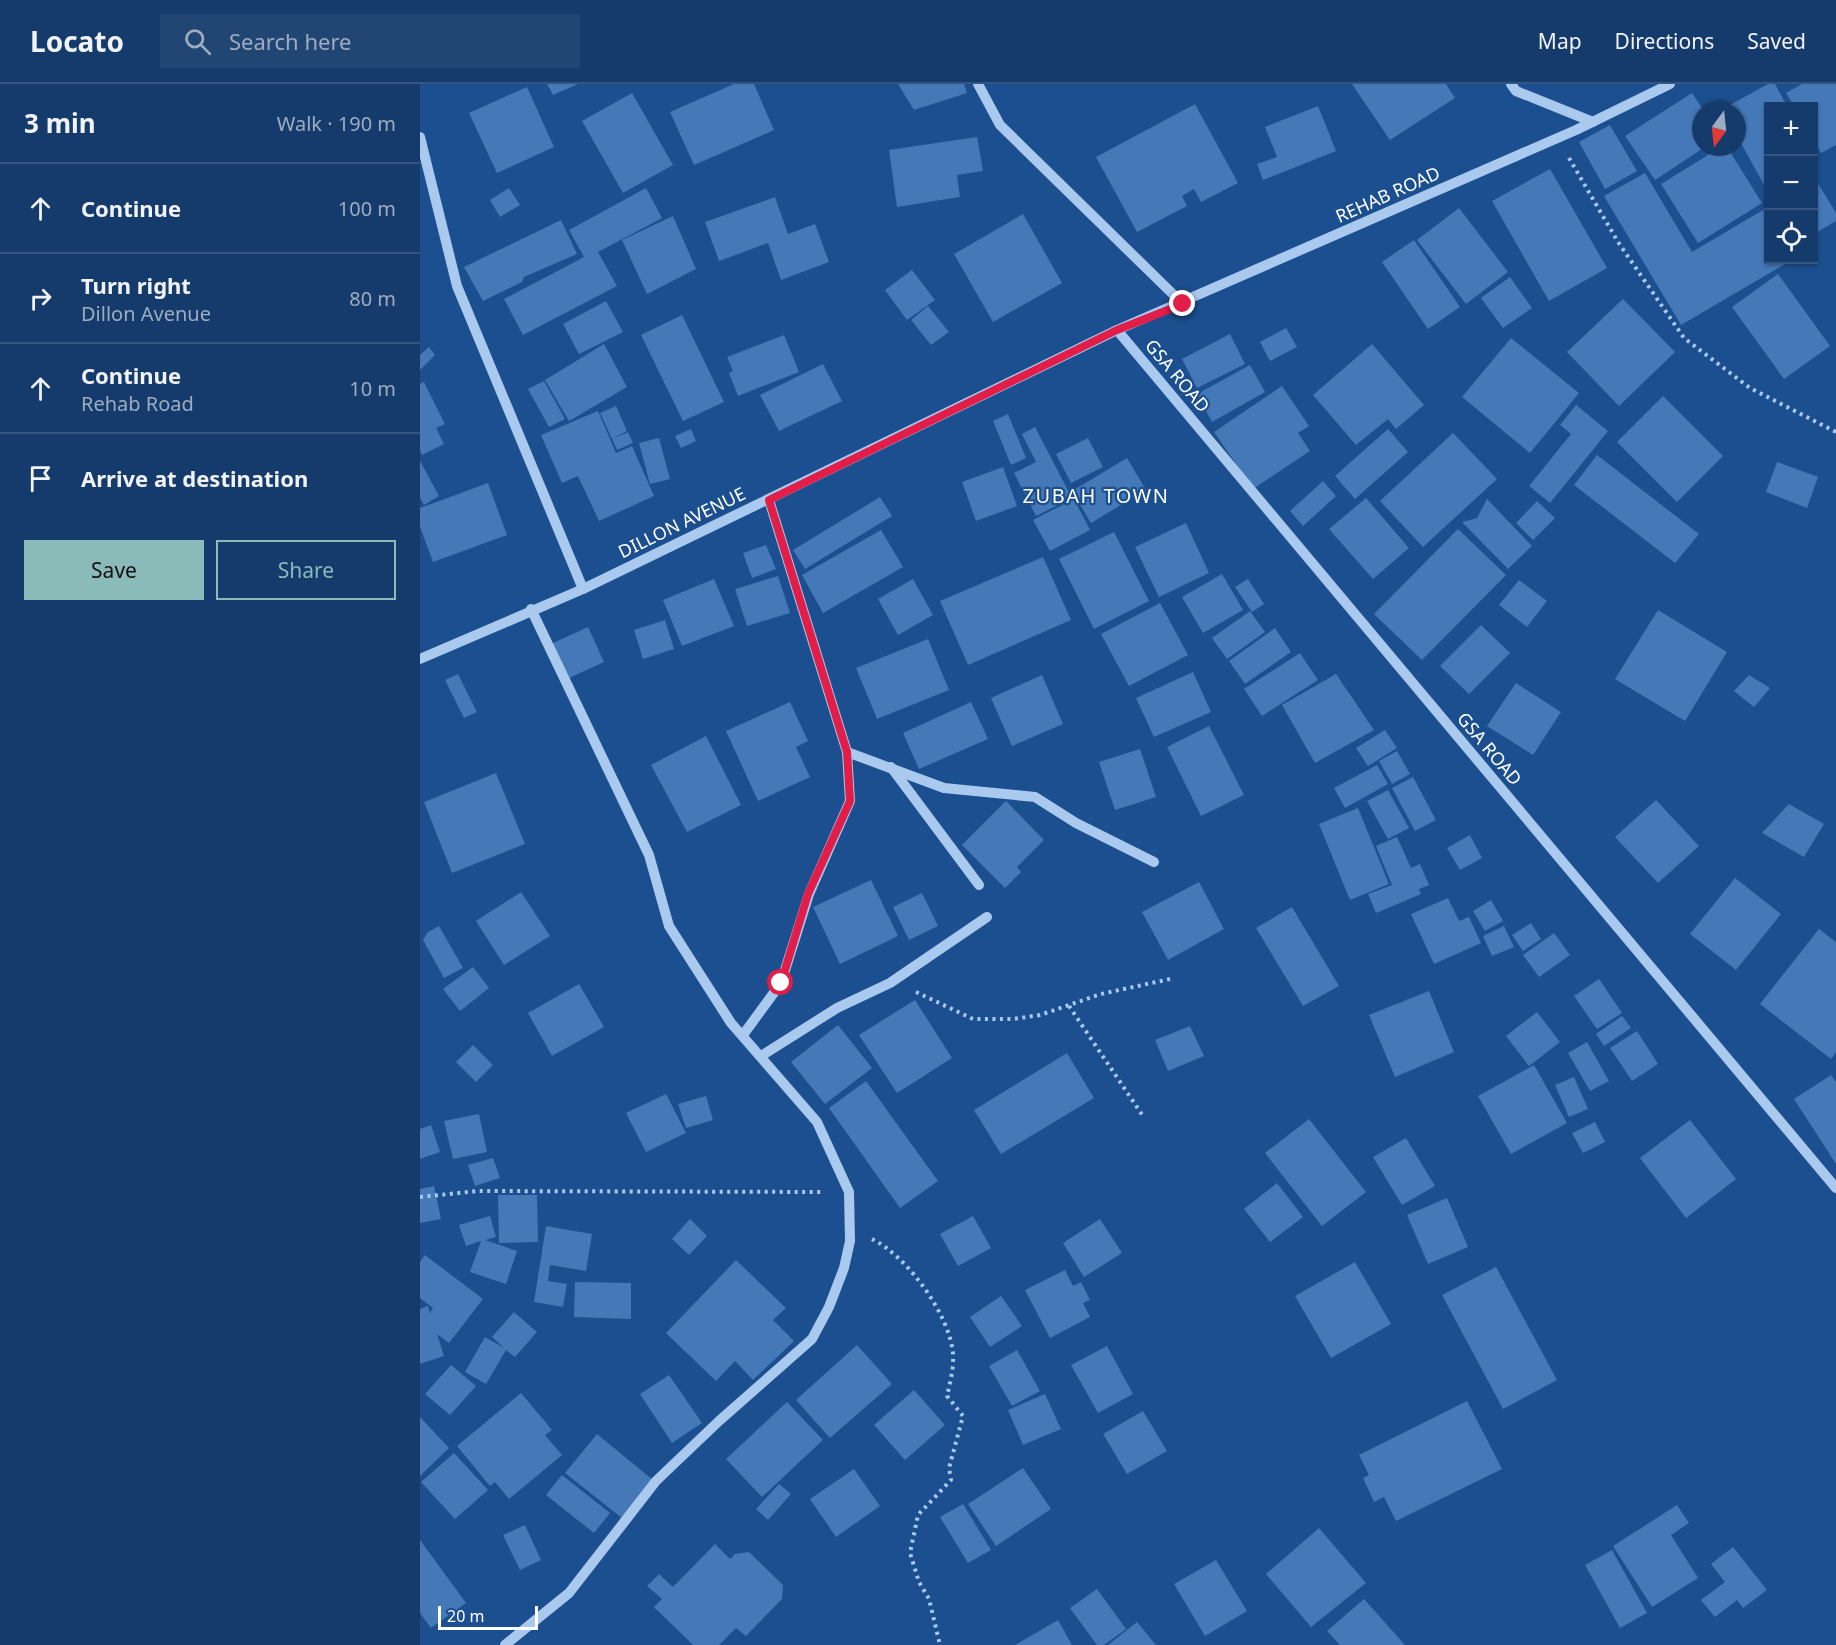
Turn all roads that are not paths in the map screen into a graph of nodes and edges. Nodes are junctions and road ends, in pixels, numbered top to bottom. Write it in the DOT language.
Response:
graph roads {
  1 [pos="978,84"];
  2 [pos="1511,84"];
  3 [pos="1670,84"];
  4 [pos="1593,122"];
  5 [pos="420,137"];
  6 [pos="1183,304"];
  7 [pos="1117,330"];
  8 [pos="769,500"];
  9 [pos="583,589"];
  10 [pos="531,609"];
  11 [pos="420,659"];
  12 [pos="847,752"];
  13 [pos="891,766"];
  14 [pos="1154,862"];
  15 [pos="979,885"];
  16 [pos="987,917"];
  17 [pos="743,1035"];
  18 [pos="761,1056"];
  19 [pos="1836,1188"];
  20 [pos="504,1645"];
  1 -- 6 [label="street"];
  2 -- 4 [label="street"];
  3 -- 4 [label="street, REHAB ROAD"];
  4 -- 6 [label="street, REHAB ROAD"];
  5 -- 9 [label="street"];
  6 -- 7 [label="street, REHAB ROAD"];
  7 -- 8 [label="street, DILLON AVENUE"];
  7 -- 19 [label="street, GSA ROAD"];
  8 -- 9 [label="street, DILLON AVENUE"];
  8 -- 12 [label="street"];
  9 -- 10 [label="street, DILLON AVENUE"];
  10 -- 11 [label="street, DILLON AVENUE"];
  10 -- 17 [label="street"];
  12 -- 13 [label="street"];
  12 -- 17 [label="street"];
  13 -- 14 [label="street"];
  13 -- 15 [label="street"];
  16 -- 18 [label="street"];
  17 -- 18 [label="street"];
  18 -- 20 [label="street"];
}
